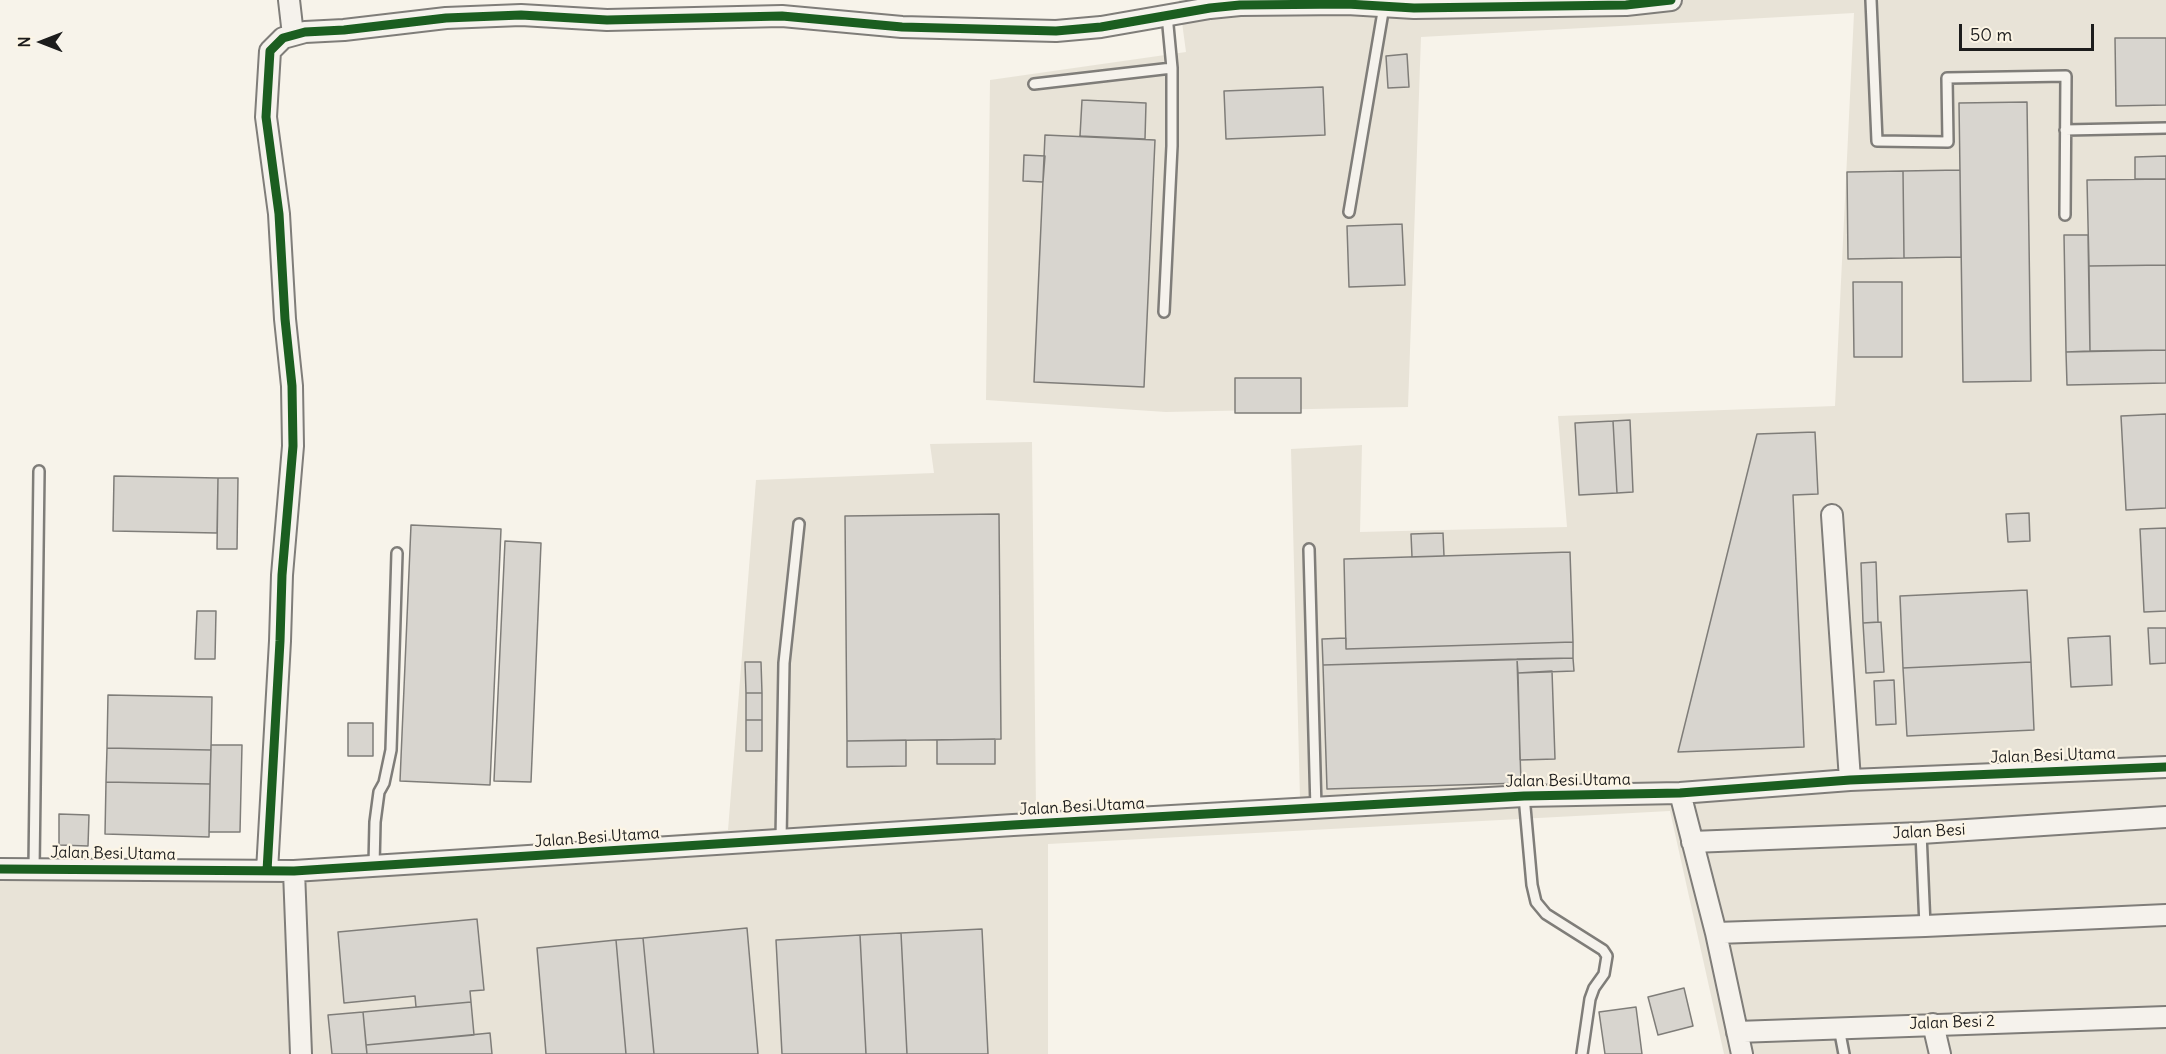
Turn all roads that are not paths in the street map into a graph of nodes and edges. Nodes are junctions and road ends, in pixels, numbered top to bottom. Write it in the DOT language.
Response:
graph roads {
  1 [pos="289,0"];
  2 [pos="1671,0"];
  3 [pos="1871,0"];
  4 [pos="1209,4"];
  5 [pos="1384,6"];
  6 [pos="1167,15"];
  7 [pos="293,36"];
  8 [pos="1172,68"];
  9 [pos="1034,84"];
  10 [pos="2166,128"];
  11 [pos="2066,130"];
  12 [pos="1349,212"];
  13 [pos="2065,215"];
  14 [pos="1164,312"];
  15 [pos="39,471"];
  16 [pos="1832,515"];
  17 [pos="799,524"];
  18 [pos="1309,549"];
  19 [pos="397,553"];
  20 [pos="2166,766"];
  21 [pos="1850,780"];
  22 [pos="1680,794"];
  23 [pos="1524,796"];
  24 [pos="1316,809"];
  25 [pos="2166,817"];
  26 [pos="1921,833"];
  27 [pos="781,840"];
  28 [pos="1692,843"];
  29 [pos="374,867"];
  30 [pos="0,869"];
  31 [pos="34,869"];
  32 [pos="267,871"];
  33 [pos="294,871"];
  34 [pos="2166,915"];
  35 [pos="1925,926"];
  36 [pos="1716,933"];
  37 [pos="2166,1017"];
  38 [pos="1933,1024"];
  39 [pos="1839,1028"];
  40 [pos="1737,1032"];
  41 [pos="301,1054"];
  42 [pos="1582,1054"];
  43 [pos="1742,1054"];
  44 [pos="1844,1054"];
  45 [pos="1940,1054"];
  1 -- 7 [label="street"];
  2 -- 5 [label="street"];
  3 -- 11 [label="lane"];
  4 -- 5 [label="street"];
  4 -- 6 [label="street"];
  5 -- 12 [label="lane"];
  6 -- 7 [label="street"];
  6 -- 8 [label="lane"];
  7 -- 32 [label="street"];
  8 -- 9 [label="lane"];
  8 -- 14 [label="lane"];
  10 -- 11 [label="lane"];
  11 -- 13 [label="lane"];
  15 -- 31 [label="lane"];
  16 -- 21 [label="street"];
  17 -- 27 [label="lane"];
  18 -- 24 [label="lane"];
  19 -- 29 [label="lane"];
  20 -- 21 [label="street, Jalan Besi Utama"];
  21 -- 22 [label="street, Jalan Besi Utama"];
  22 -- 23 [label="street, Jalan Besi Utama"];
  22 -- 28 [label="street"];
  23 -- 24 [label="street, Jalan Besi Utama"];
  23 -- 42 [label="lane"];
  24 -- 27 [label="street, Jalan Besi Utama"];
  25 -- 26 [label="street, Jalan Besi"];
  26 -- 28 [label="street, Jalan Besi"];
  26 -- 35 [label="lane"];
  27 -- 29 [label="street, Jalan Besi Utama"];
  28 -- 36 [label="street"];
  29 -- 33 [label="street, Jalan Besi Utama"];
  30 -- 31 [label="street, Jalan Besi Utama"];
  31 -- 32 [label="street, Jalan Besi Utama"];
  32 -- 33 [label="street, Jalan Besi Utama"];
  33 -- 41 [label="street"];
  34 -- 35 [label="street"];
  35 -- 36 [label="street"];
  36 -- 40 [label="street"];
  37 -- 38 [label="street, Jalan Besi 2"];
  38 -- 39 [label="street, Jalan Besi 2"];
  38 -- 45 [label="street"];
  39 -- 40 [label="street, Jalan Besi 2"];
  39 -- 44 [label="lane"];
  40 -- 43 [label="street"];
}
